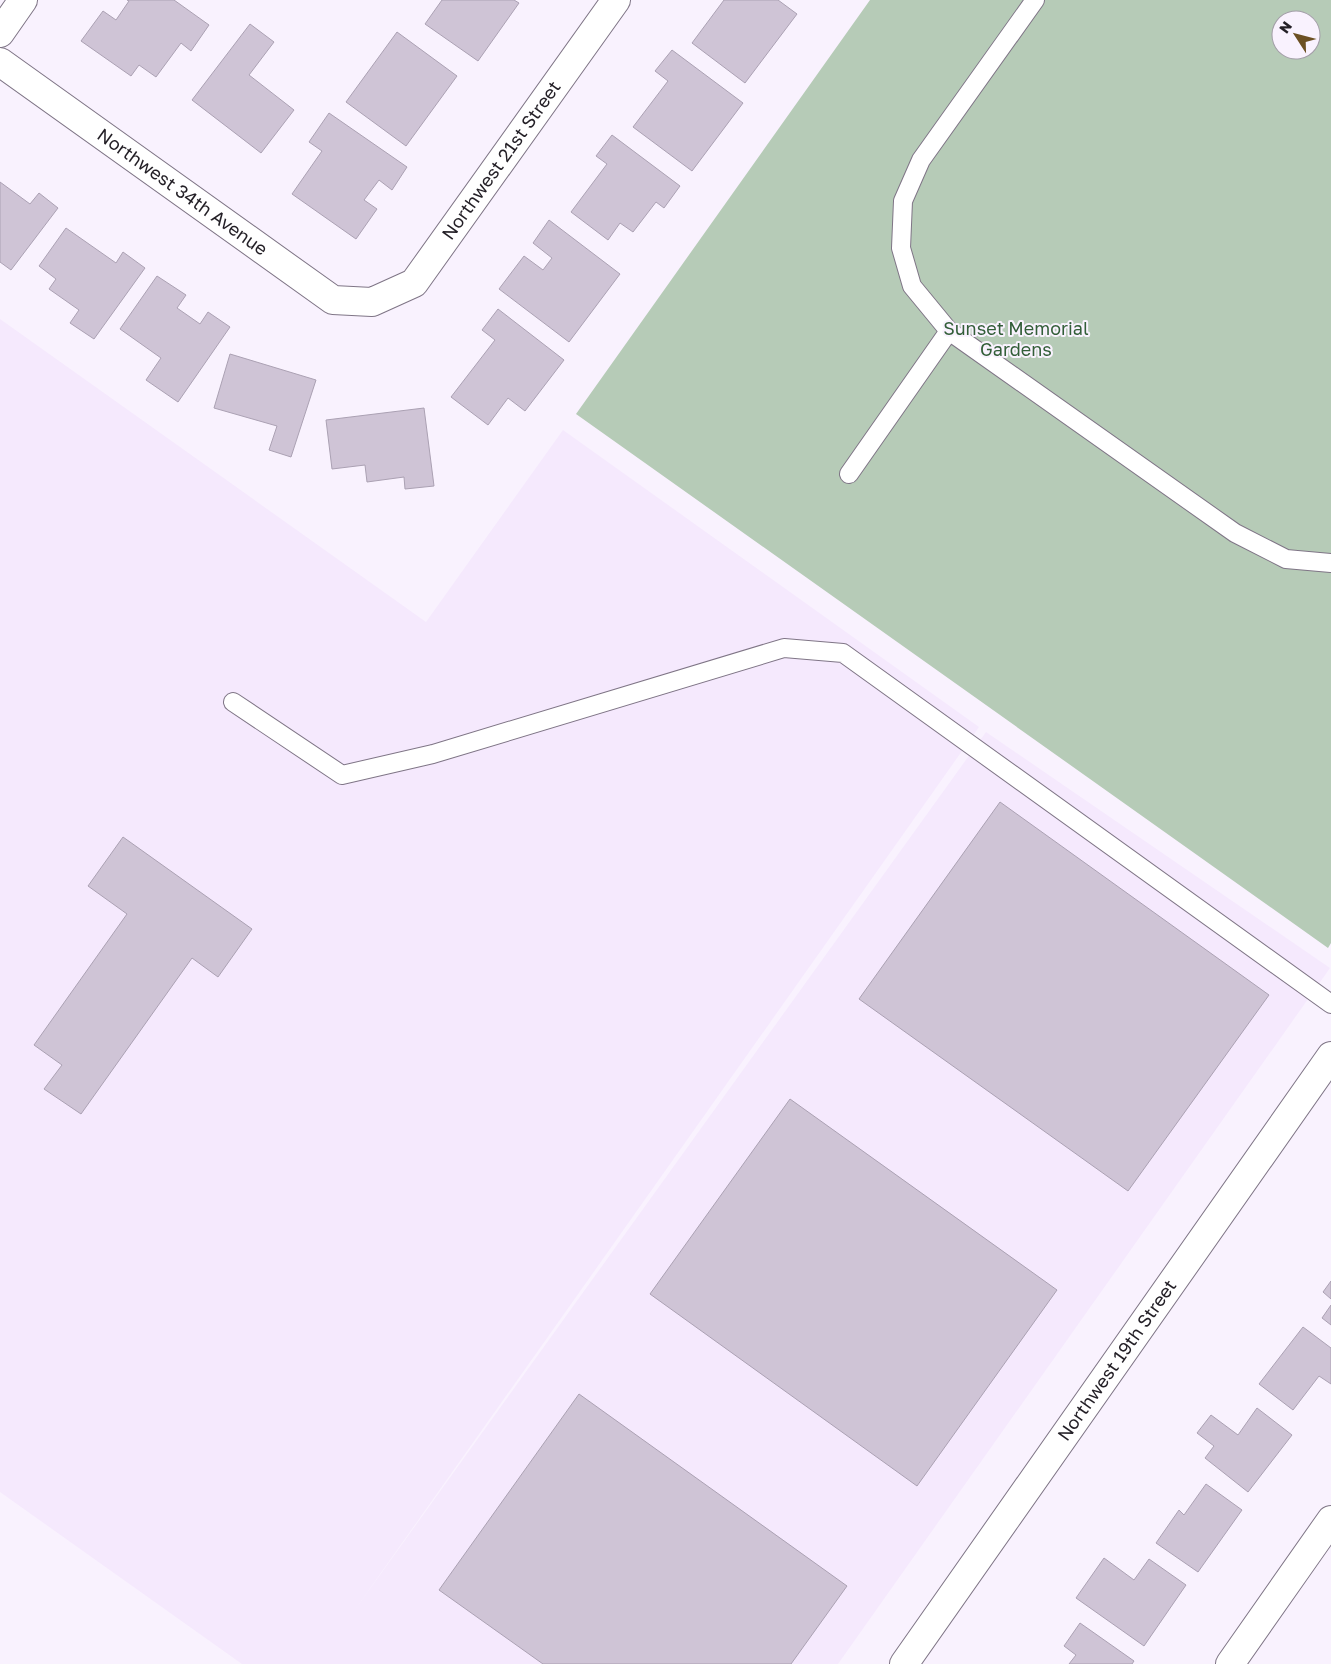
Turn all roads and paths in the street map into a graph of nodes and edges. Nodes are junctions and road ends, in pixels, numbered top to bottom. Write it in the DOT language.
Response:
graph roads {
  1 [pos="23,0"];
  2 [pos="616,0"];
  3 [pos="1035,0"];
  4 [pos="0,33"];
  5 [pos="0,62"];
  6 [pos="372,302"];
  7 [pos="949,331"];
  8 [pos="849,474"];
  9 [pos="1331,563"];
  10 [pos="234,702"];
  11 [pos="1331,1004"];
  12 [pos="1331,1056"];
  13 [pos="1331,1520"];
  14 [pos="904,1664"];
  15 [pos="1230,1664"];
  1 -- 4 [label="street"];
  2 -- 6 [label="street, Northwest 21st Street"];
  3 -- 7 [label="lane"];
  5 -- 6 [label="street, Northwest 34th Avenue"];
  7 -- 8 [label="lane"];
  7 -- 9 [label="lane"];
  10 -- 11 [label="lane"];
  12 -- 14 [label="street, Northwest 19th Street"];
  13 -- 15 [label="street"];
}
